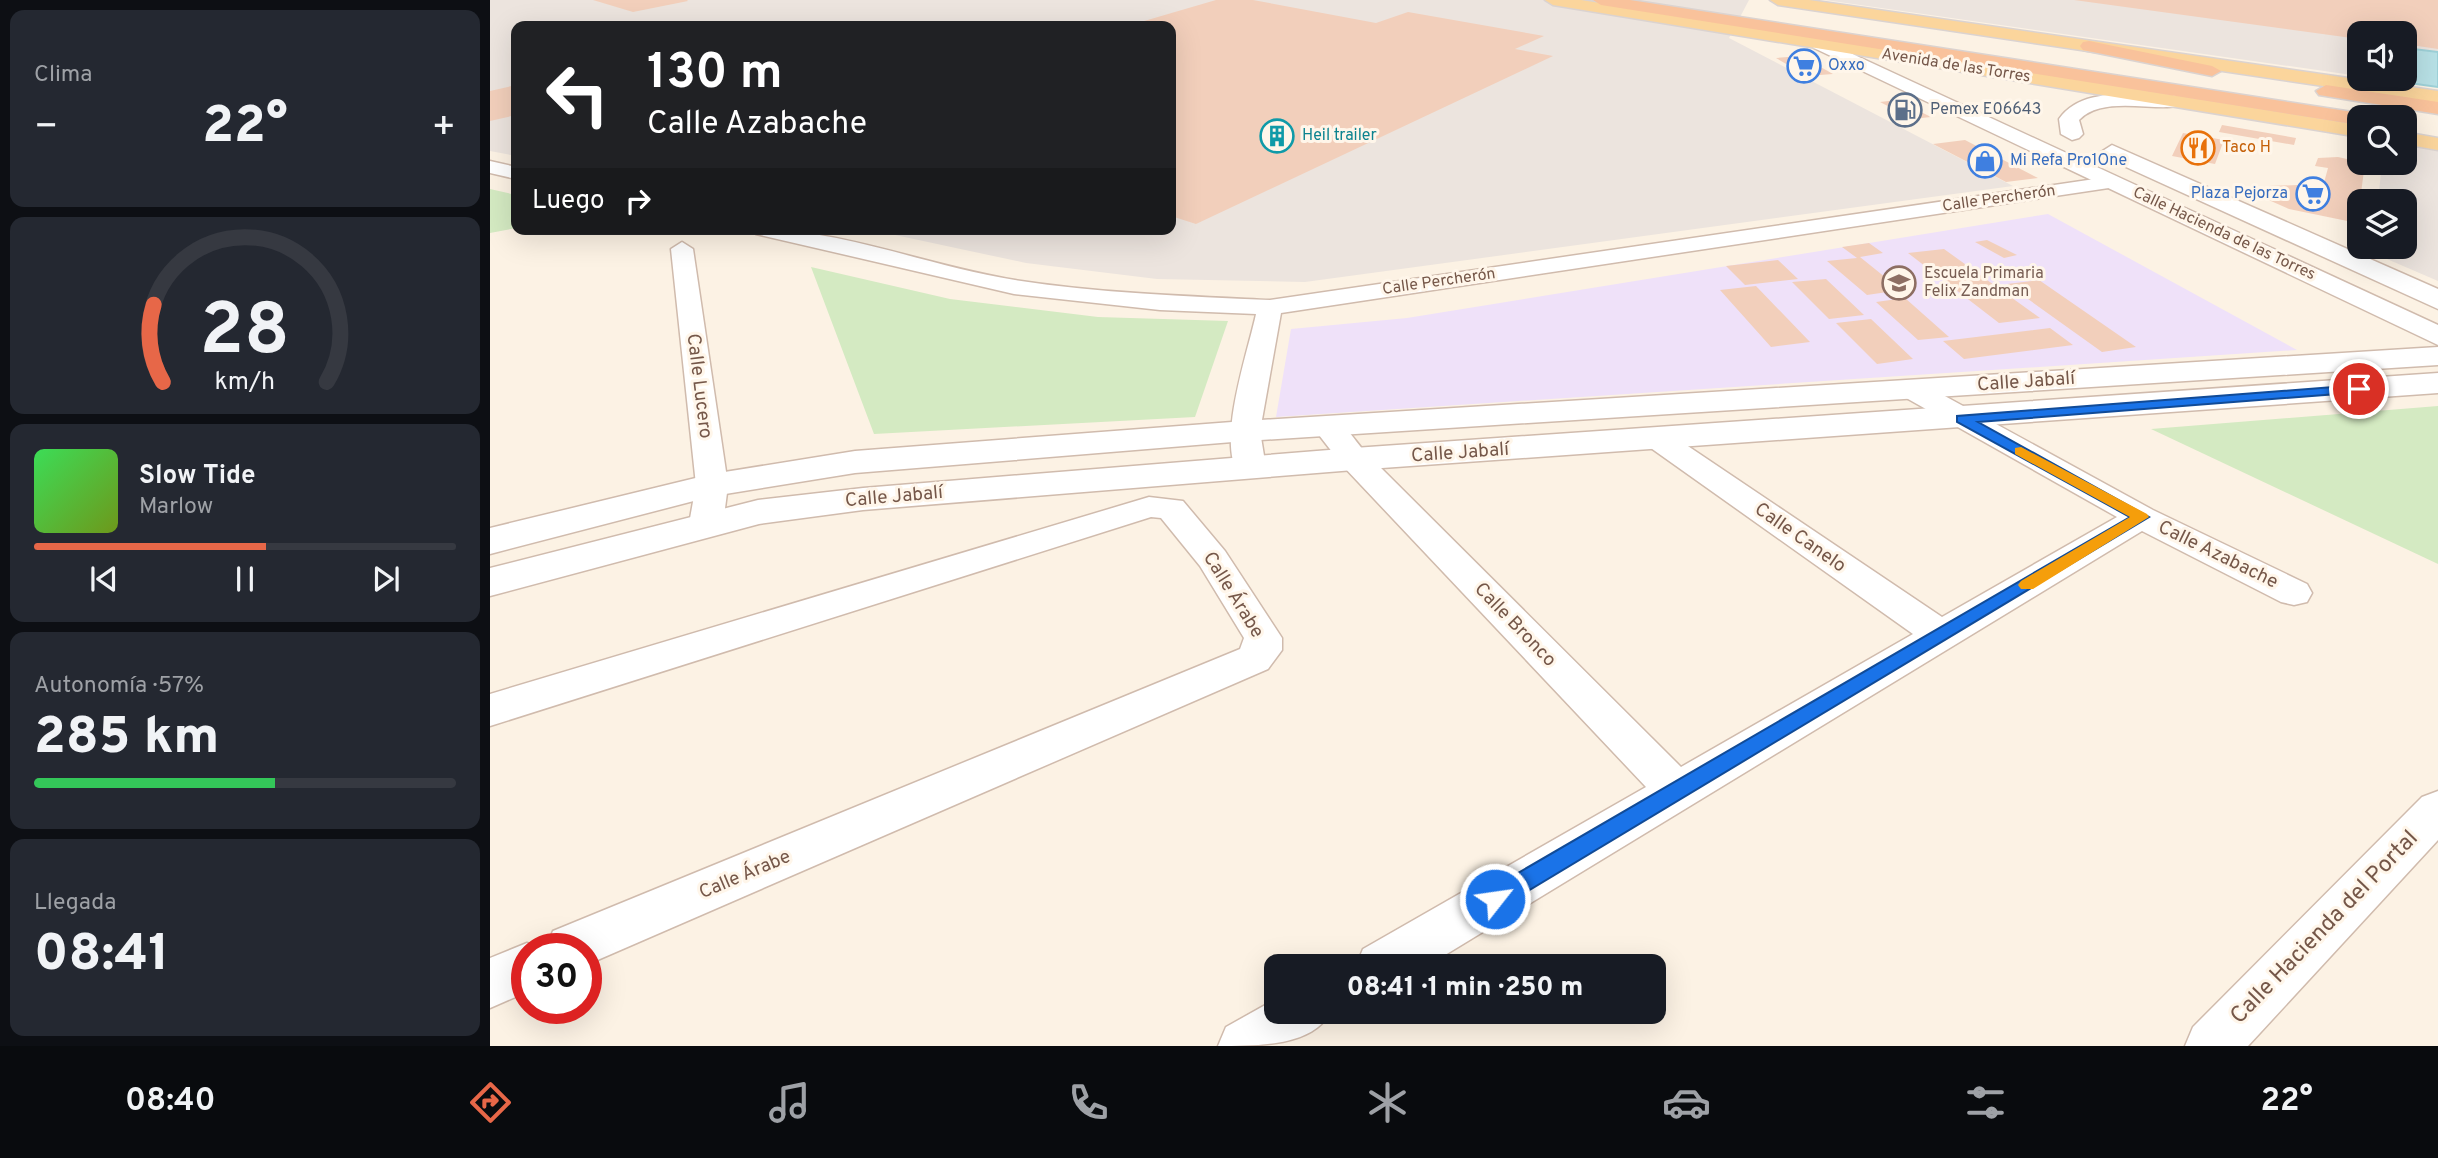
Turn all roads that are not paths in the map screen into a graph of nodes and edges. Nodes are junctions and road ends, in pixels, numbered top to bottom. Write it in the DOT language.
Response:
graph roads {
  1 [pos="1553,0"];
  2 [pos="1601,0"];
  3 [pos="1778,0"];
  4 [pos="1756,4"];
  5 [pos="1820,44"];
  6 [pos="2089,46"];
  7 [pos="1908,58"];
  8 [pos="2265,82"];
  9 [pos="2438,96"];
  10 [pos="1937,100"];
  11 [pos="2176,101"];
  12 [pos="2208,106"];
  13 [pos="2438,108"];
  14 [pos="2347,118"];
  15 [pos="2347,119"];
  16 [pos="2047,123"];
  17 [pos="2417,128"];
  18 [pos="2347,129"];
  19 [pos="2438,131"];
  20 [pos="2072,134"];
  21 [pos="2417,140"];
  22 [pos="2438,144"];
  23 [pos="490,167"];
  24 [pos="511,172"];
  25 [pos="2115,182"];
  26 [pos="790,235"];
  27 [pos="682,249"];
  28 [pos="2438,300"];
  29 [pos="1270,307"];
  30 [pos="2438,336"];
  31 [pos="2438,356"];
  32 [pos="2438,383"];
  33 [pos="1911,389"];
  34 [pos="1962,419"];
  35 [pos="1327,426"];
  36 [pos="1245,431"];
  37 [pos="1659,440"];
  38 [pos="1353,459"];
  39 [pos="1250,468"];
  40 [pos="712,485"];
  41 [pos="2141,517"];
  42 [pos="706,524"];
  43 [pos="490,541"];
  44 [pos="490,582"];
  45 [pos="2294,593"];
  46 [pos="1941,635"];
  47 [pos="490,710"];
  48 [pos="1677,791"];
  49 [pos="2438,810"];
  50 [pos="602,934"];
  51 [pos="1401,954"];
  52 [pos="511,974"];
  53 [pos="490,983"];
  54 [pos="1283,1024"];
  55 [pos="1245,1046"];
  56 [pos="2212,1046"];
  1 -- 5 [label="main road, Avenida de las Torres"];
  2 -- 14 [label="highway, Avenida de las Torres"];
  3 -- 6 [label="main road, Avenida de las Torres"];
  4 -- 8 [label="highway, Avenida de las Torres"];
  5 -- 7 [label="main road, Avenida de las Torres"];
  5 -- 10 [label="street, Calle Hacienda de las Torres"];
  6 -- 8 [label="highway"];
  6 -- 9 [label="main road, Avenida de las Torres"];
  7 -- 10 [label="street"];
  7 -- 11 [label="main road, Avenida de las Torres"];
  8 -- 13 [label="highway, Avenida de las Torres"];
  10 -- 25 [label="street, Calle Hacienda de las Torres"];
  11 -- 12 [label="main road, Avenida de las Torres"];
  11 -- 20 [label="street"];
  12 -- 15 [label="highway"];
  12 -- 18 [label="main road, Avenida de las Torres"];
  16 -- 20 [label="street, Calle Hacienda de las Torres"];
  17 -- 19 [label="highway"];
  20 -- 28 [label="street, Calle Hacienda de las Torres"];
  21 -- 22 [label="main road"];
  23 -- 24 [label="street"];
  25 -- 29 [label="street, Calle Percherón"];
  25 -- 30 [label="street, Calle Hacienda de las Torres"];
  26 -- 29 [label="street, Calle Percherón"];
  27 -- 40 [label="street, Calle Lucero"];
  29 -- 36 [label="street"];
  31 -- 33 [label="street, Calle Jabalí"];
  32 -- 34 [label="street, Calle Jabalí"];
  33 -- 34 [label="street, Calle Azabache"];
  33 -- 35 [label="street, Calle Jabalí"];
  34 -- 37 [label="street, Calle Jabalí"];
  34 -- 41 [label="street, Calle Azabache"];
  35 -- 36 [label="street, Calle Jabalí"];
  35 -- 38 [label="street, Calle Bronco"];
  36 -- 39 [label="street"];
  36 -- 40 [label="street, Calle Jabalí"];
  37 -- 38 [label="street, Calle Jabalí"];
  37 -- 46 [label="street, Calle Canelo"];
  38 -- 39 [label="street, Calle Jabalí"];
  38 -- 48 [label="street, Calle Bronco"];
  39 -- 42 [label="street, Calle Jabalí"];
  40 -- 42 [label="street, Calle Lucero"];
  40 -- 43 [label="street, Calle Jabalí"];
  41 -- 45 [label="street, Calle Azabache"];
  41 -- 46 [label="street, Calle Azabache"];
  42 -- 44 [label="street, Calle Jabalí"];
  46 -- 48 [label="street, Calle Azabache"];
  47 -- 50 [label="street, Calle Árabe"];
  48 -- 51 [label="street, Calle Azabache"];
  49 -- 56 [label="street, Calle Hacienda del Portal"];
  52 -- 53 [label="street"];
  54 -- 55 [label="street"];
}
